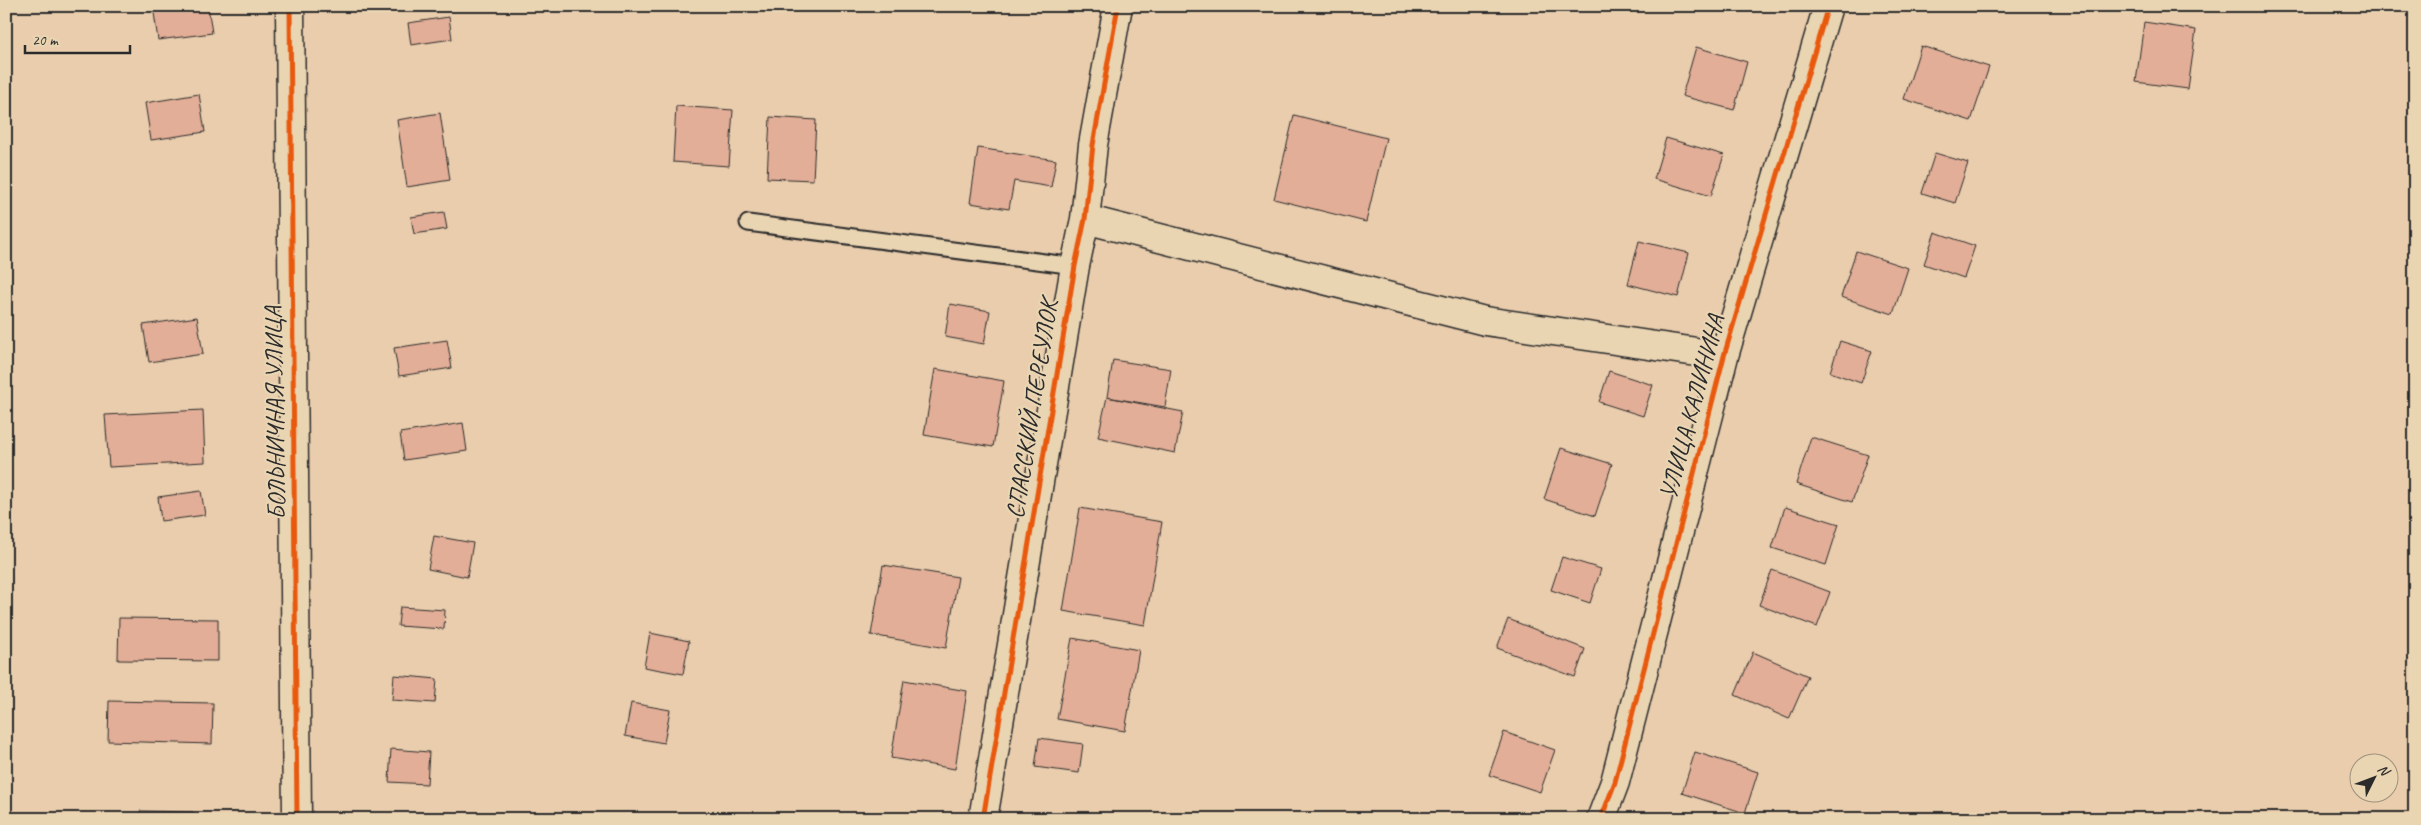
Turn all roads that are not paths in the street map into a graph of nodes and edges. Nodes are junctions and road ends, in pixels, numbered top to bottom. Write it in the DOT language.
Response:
graph roads {
  1 [pos="290,6"];
  2 [pos="1118,6"];
  3 [pos="1828,6"];
  4 [pos="1085,219"];
  5 [pos="748,223"];
  6 [pos="1075,266"];
  7 [pos="1724,356"];
  8 [pos="297,819"];
  9 [pos="983,819"];
  10 [pos="1601,819"];
  1 -- 8 [label="street, БОЛЬНИЧНАЯ УЛИЦА"];
  2 -- 4 [label="street, СПАССКИЙ ПЕРЕУЛОК"];
  3 -- 7 [label="street, УЛИЦА КАЛИНИНА"];
  4 -- 6 [label="street, СПАССКИЙ ПЕРЕУЛОК"];
  4 -- 7 [label="street"];
  5 -- 6 [label="lane"];
  6 -- 9 [label="street, СПАССКИЙ ПЕРЕУЛОК"];
  7 -- 10 [label="street, УЛИЦА КАЛИНИНА"];
}
